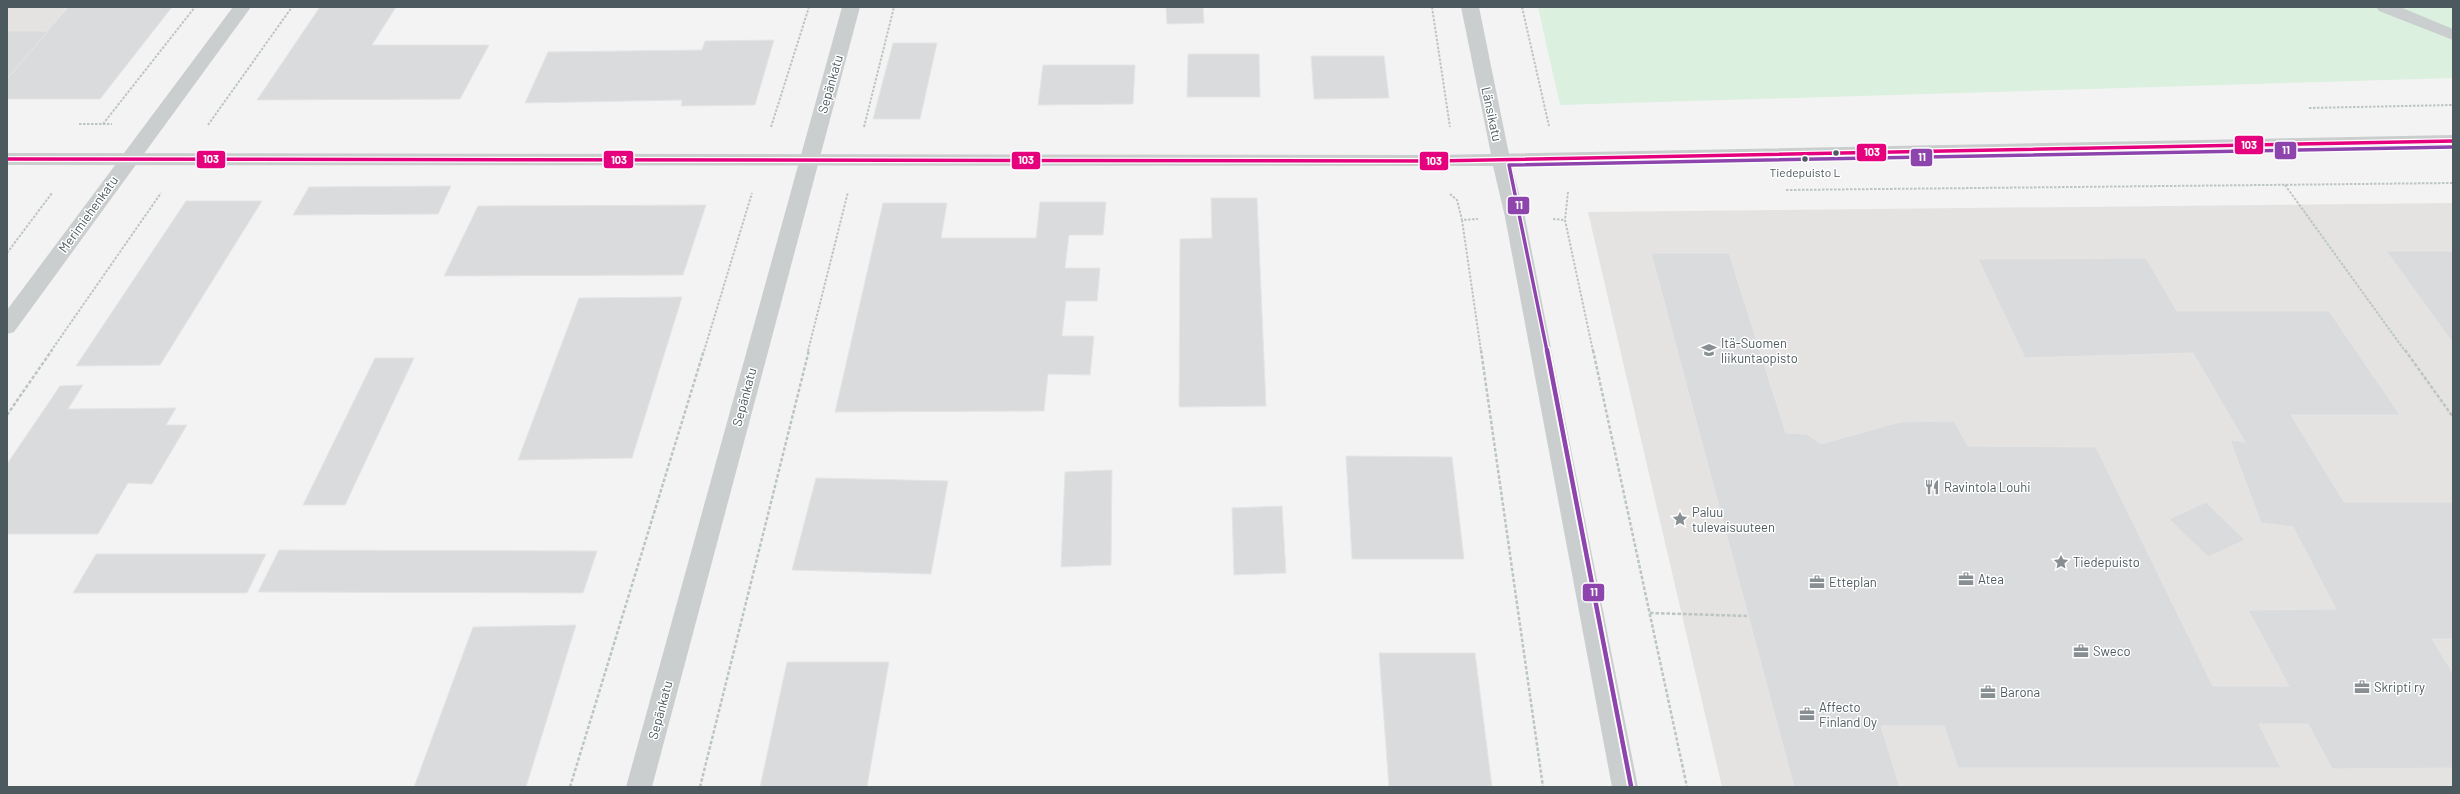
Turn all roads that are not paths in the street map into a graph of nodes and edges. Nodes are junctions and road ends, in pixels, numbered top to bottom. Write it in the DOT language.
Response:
graph roads {
  1 [pos="242,7"];
  2 [pos="851,7"];
  3 [pos="1470,7"];
  4 [pos="2385,7"];
  5 [pos="2453,35"];
  6 [pos="2453,141"];
  7 [pos="7,159"];
  8 [pos="129,159"];
  9 [pos="1501,159"];
  10 [pos="808,161"];
  11 [pos="7,326"];
  12 [pos="639,787"];
  13 [pos="1625,787"];
  1 -- 8 [label="street, Merimiehenkatu"];
  2 -- 10 [label="street, Sepänkatu"];
  3 -- 9 [label="street, Länsikatu"];
  4 -- 5 [label="street"];
  6 -- 9 [label="street"];
  7 -- 8 [label="street"];
  8 -- 10 [label="street"];
  8 -- 11 [label="street, Merimiehenkatu"];
  9 -- 10 [label="street"];
  9 -- 13 [label="street, Länsikatu"];
  10 -- 12 [label="street, Sepänkatu"];
}
